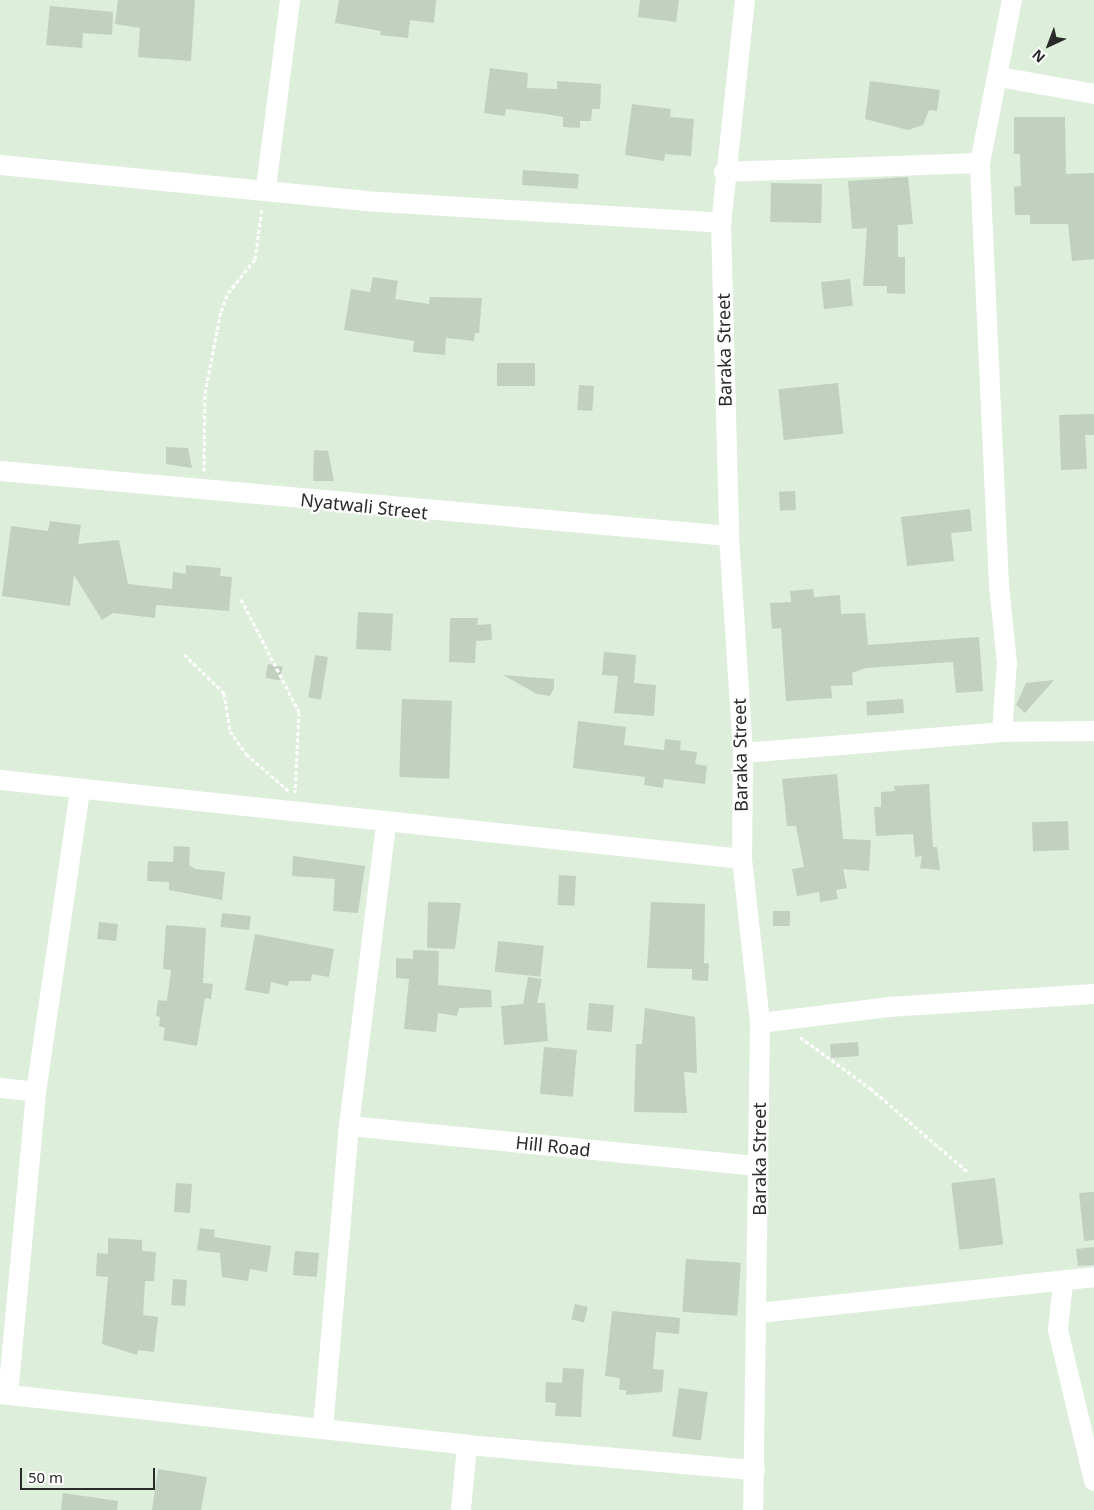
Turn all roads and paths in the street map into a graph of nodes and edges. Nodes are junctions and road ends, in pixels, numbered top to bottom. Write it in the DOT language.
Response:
graph roads {
  1 [pos="290,0"];
  2 [pos="744,0"];
  3 [pos="1012,0"];
  4 [pos="999,77"];
  5 [pos="1094,94"];
  6 [pos="980,163"];
  7 [pos="0,165"];
  8 [pos="724,172"];
  9 [pos="266,188"];
  10 [pos="721,223"];
  11 [pos="0,471"];
  12 [pos="204,490"];
  13 [pos="729,536"];
  14 [pos="241,599"];
  15 [pos="184,654"];
  16 [pos="1094,731"];
  17 [pos="1002,732"];
  18 [pos="743,753"];
  19 [pos="0,780"];
  20 [pos="80,791"];
  21 [pos="295,796"];
  22 [pos="309,814"];
  23 [pos="386,825"];
  24 [pos="742,860"];
  25 [pos="1094,994"];
  26 [pos="783,1022"];
  27 [pos="760,1024"];
  28 [pos="0,1088"];
  29 [pos="36,1092"];
  30 [pos="349,1126"];
  31 [pos="758,1166"];
  32 [pos="967,1171"];
  33 [pos="1094,1278"];
  34 [pos="1063,1283"];
  35 [pos="758,1313"];
  36 [pos="4,1394"];
  37 [pos="323,1429"];
  38 [pos="466,1446"];
  39 [pos="755,1470"];
  40 [pos="1094,1481"];
  41 [pos="461,1510"];
  42 [pos="753,1510"];
  1 -- 9 [label="street"];
  2 -- 8 [label="street, Baraka Street"];
  3 -- 4 [label="street"];
  4 -- 5 [label="street"];
  4 -- 6 [label="street"];
  6 -- 8 [label="street"];
  6 -- 17 [label="street"];
  7 -- 9 [label="street"];
  8 -- 10 [label="street, Baraka Street"];
  9 -- 10 [label="street"];
  9 -- 12 [label="path"];
  10 -- 13 [label="street, Baraka Street"];
  11 -- 12 [label="street, Nyatwali Street"];
  12 -- 13 [label="street, Nyatwali Street"];
  13 -- 18 [label="street, Baraka Street"];
  14 -- 21 [label="path"];
  15 -- 21 [label="path"];
  16 -- 17 [label="street"];
  17 -- 18 [label="street"];
  18 -- 24 [label="street, Baraka Street"];
  19 -- 20 [label="street"];
  20 -- 22 [label="street"];
  20 -- 29 [label="street"];
  21 -- 22 [label="path"];
  22 -- 23 [label="street"];
  23 -- 24 [label="street"];
  23 -- 30 [label="street"];
  24 -- 27 [label="street, Baraka Street"];
  25 -- 26 [label="street"];
  26 -- 27 [label="street"];
  26 -- 32 [label="path"];
  27 -- 31 [label="street, Baraka Street"];
  28 -- 29 [label="street"];
  29 -- 36 [label="street"];
  30 -- 31 [label="street, Hill Road"];
  30 -- 37 [label="street"];
  31 -- 35 [label="street, Baraka Street"];
  33 -- 34 [label="street"];
  34 -- 35 [label="street"];
  34 -- 40 [label="street"];
  35 -- 39 [label="street, Baraka Street"];
  36 -- 37 [label="street"];
  37 -- 38 [label="street"];
  38 -- 39 [label="street"];
  38 -- 41 [label="street"];
  39 -- 42 [label="street, Baraka Street"];
}
